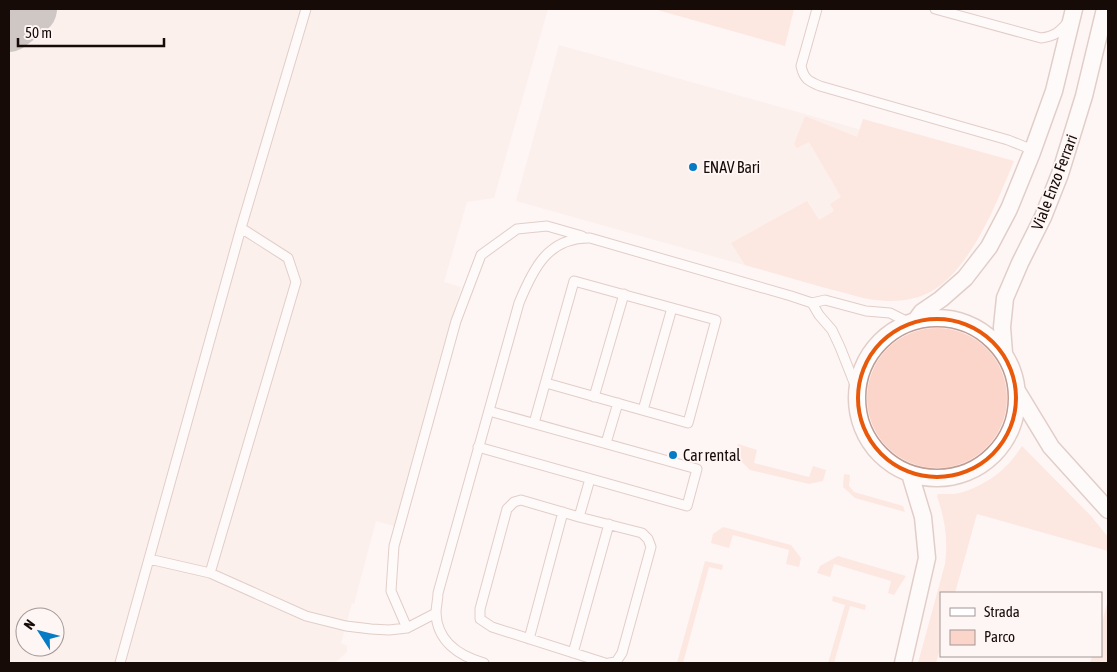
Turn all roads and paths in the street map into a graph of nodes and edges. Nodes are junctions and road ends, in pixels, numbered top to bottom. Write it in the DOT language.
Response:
graph roads {
  1 [pos="306,9"];
  2 [pos="816,9"];
  3 [pos="935,9"];
  4 [pos="1105,9"];
  5 [pos="1073,13"];
  6 [pos="1033,150"];
  7 [pos="241,228"];
  8 [pos="590,238"];
  9 [pos="624,294"];
  10 [pos="812,303"];
  11 [pos="672,308"];
  12 [pos="913,321"];
  13 [pos="1004,353"];
  14 [pos="546,383"];
  15 [pos="857,390"];
  16 [pos="1017,391"];
  17 [pos="594,397"];
  18 [pos="618,403"];
  19 [pos="642,410"];
  20 [pos="489,411"];
  21 [pos="534,423"];
  22 [pos="606,443"];
  23 [pos="478,447"];
  24 [pos="910,474"];
  25 [pos="590,479"];
  26 [pos="1108,510"];
  27 [pos="564,512"];
  28 [pos="579,517"];
  29 [pos="609,524"];
  30 [pos="149,559"];
  31 [pos="210,573"];
  32 [pos="436,613"];
  33 [pos="407,628"];
  34 [pos="529,639"];
  35 [pos="572,653"];
  36 [pos="901,660"];
  37 [pos="120,663"];
  38 [pos="484,663"];
  39 [pos="604,663"];
  40 [pos="609,663"];
  1 -- 7 [label="lane"];
  2 -- 6 [label="lane"];
  3 -- 5 [label="lane"];
  4 -- 13 [label="street, Viale Enzo Ferrari"];
  5 -- 6 [label="street, Viale Enzo Ferrari"];
  6 -- 12 [label="street, Viale Enzo Ferrari"];
  7 -- 30 [label="lane"];
  7 -- 31 [label="lane"];
  8 -- 10 [label="lane"];
  8 -- 20 [label="lane"];
  8 -- 33 [label="lane"];
  9 -- 11 [label="lane"];
  9 -- 14 [label="lane"];
  9 -- 17 [label="lane"];
  10 -- 12 [label="lane"];
  10 -- 15 [label="lane"];
  11 -- 19 [label="lane"];
  11 -- 19 [label="lane"];
  12 -- 13 [label="street, Viale Enzo Ferrari"];
  12 -- 15 [label="street, Viale Enzo Ferrari"];
  13 -- 16 [label="street, Viale Enzo Ferrari"];
  14 -- 17 [label="lane"];
  14 -- 21 [label="lane"];
  15 -- 24 [label="street, Viale Enzo Ferrari"];
  16 -- 24 [label="street, Viale Enzo Ferrari"];
  16 -- 26 [label="street, Viale Enzo Ferrari"];
  17 -- 18 [label="lane"];
  18 -- 19 [label="lane"];
  18 -- 22 [label="lane"];
  20 -- 21 [label="lane"];
  20 -- 23 [label="lane"];
  21 -- 22 [label="lane"];
  22 -- 25 [label="lane"];
  23 -- 25 [label="lane"];
  23 -- 32 [label="lane"];
  24 -- 36 [label="street"];
  25 -- 28 [label="lane"];
  27 -- 28 [label="lane"];
  27 -- 34 [label="lane"];
  27 -- 34 [label="lane"];
  28 -- 29 [label="lane"];
  29 -- 35 [label="lane"];
  29 -- 40 [label="lane"];
  30 -- 31 [label="lane"];
  30 -- 37 [label="lane"];
  31 -- 33 [label="lane"];
  32 -- 33 [label="lane"];
  32 -- 38 [label="lane"];
  34 -- 35 [label="lane"];
  35 -- 39 [label="lane"];
}
